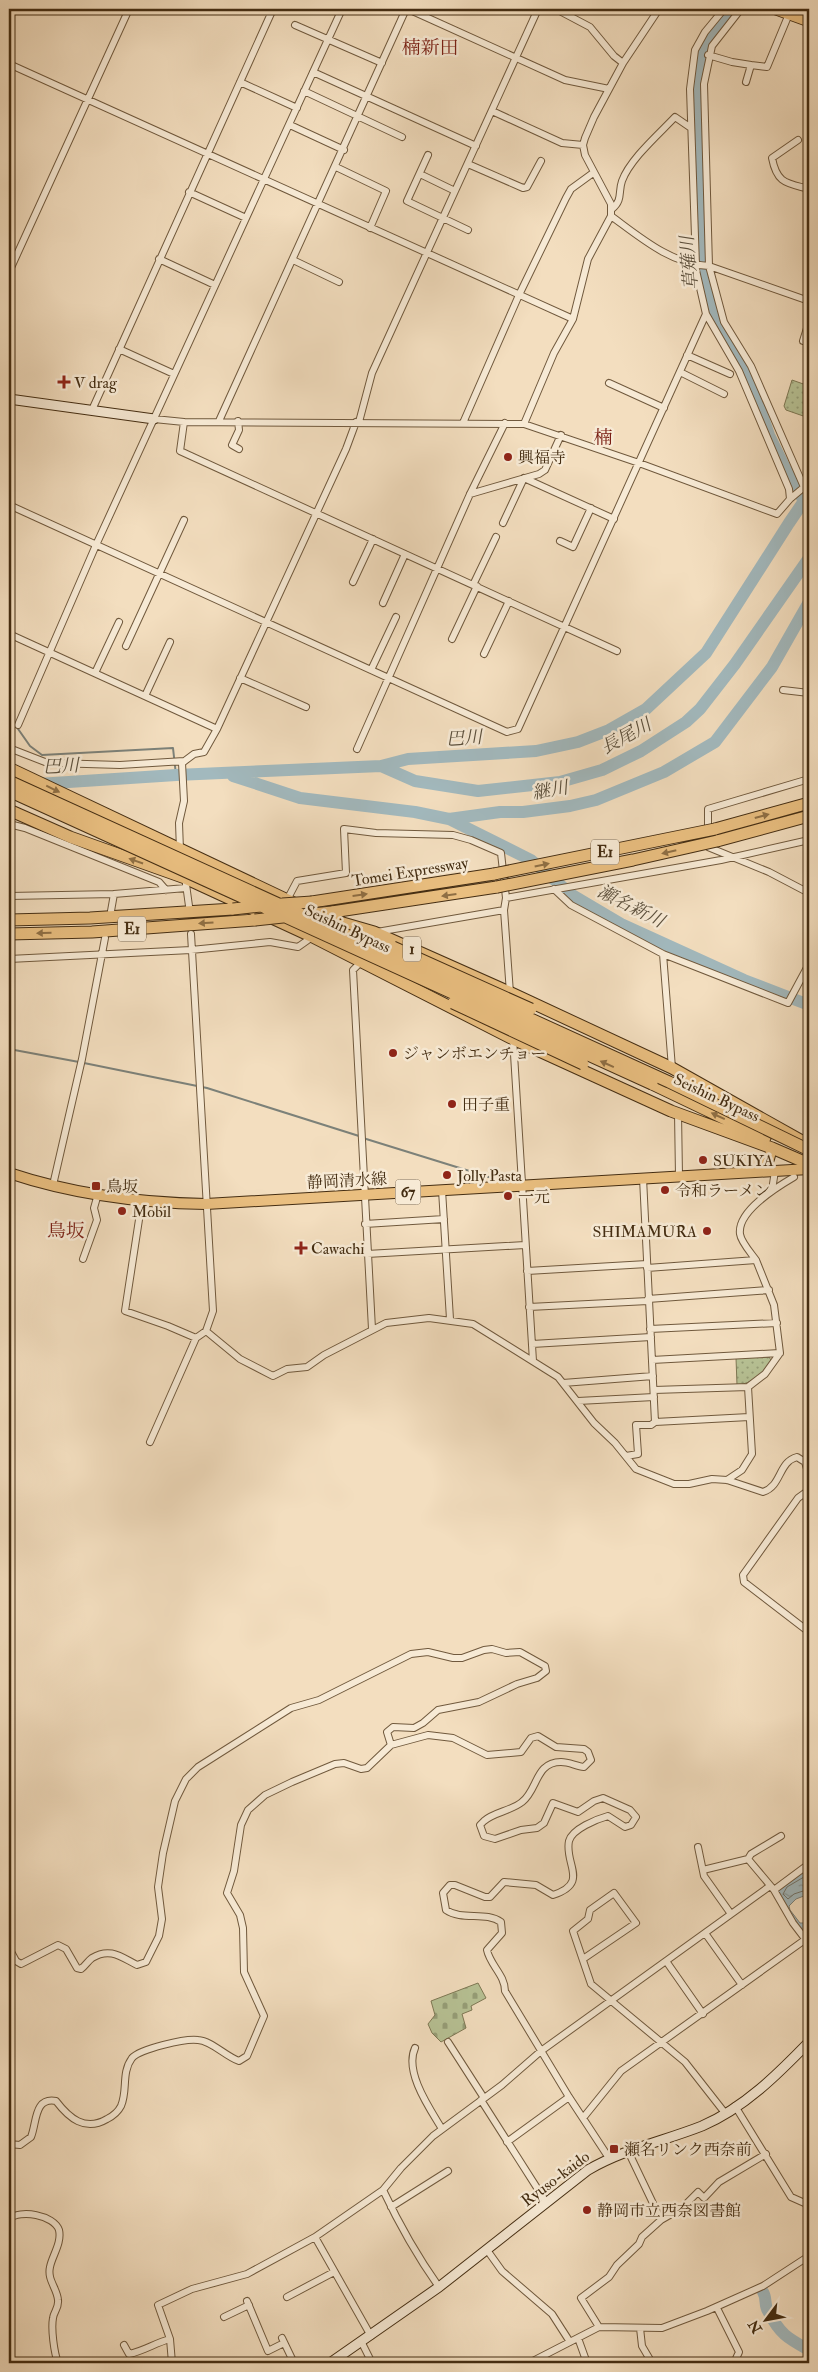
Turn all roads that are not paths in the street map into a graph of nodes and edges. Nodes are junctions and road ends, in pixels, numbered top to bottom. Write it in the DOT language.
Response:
graph roads {
  1 [pos="130,9"];
  2 [pos="262,9"];
  3 [pos="342,9"];
  4 [pos="407,9"];
  5 [pos="538,9"];
  6 [pos="556,9"];
  7 [pos="659,9"];
  8 [pos="724,9"];
  9 [pos="741,9"];
  10 [pos="776,9"];
  11 [pos="803,9"];
  12 [pos="272,11"];
  13 [pos="809,11"];
  14 [pos="789,14"];
  15 [pos="809,21"];
  16 [pos="295,24"];
  17 [pos="328,39"];
  18 [pos="708,55"];
  19 [pos="516,58"];
  20 [pos="382,63"];
  21 [pos="623,63"];
  22 [pos="9,64"];
  23 [pos="751,65"];
  24 [pos="313,72"];
  25 [pos="240,82"];
  26 [pos="746,82"];
  27 [pos="609,89"];
  28 [pos="304,91"];
  29 [pos="367,97"];
  30 [pos="88,100"];
  31 [pos="296,108"];
  32 [pos="492,111"];
  33 [pos="359,116"];
  34 [pos="290,125"];
  35 [pos="691,128"];
  36 [pos="402,137"];
  37 [pos="798,140"];
  38 [pos="584,145"];
  39 [pos="476,146"];
  40 [pos="344,150"];
  41 [pos="208,154"];
  42 [pos="428,155"];
  43 [pos="692,159"];
  44 [pos="705,159"];
  45 [pos="541,160"];
  46 [pos="468,164"];
  47 [pos="336,167"];
  48 [pos="593,173"];
  49 [pos="420,174"];
  50 [pos="265,180"];
  51 [pos="809,189"];
  52 [pos="455,191"];
  53 [pos="189,192"];
  54 [pos="319,205"];
  55 [pos="611,212"];
  56 [pos="246,218"];
  57 [pos="443,218"];
  58 [pos="370,228"];
  59 [pos="468,230"];
  60 [pos="427,253"];
  61 [pos="159,259"];
  62 [pos="293,260"];
  63 [pos="695,266"];
  64 [pos="709,266"];
  65 [pos="9,272"];
  66 [pos="339,282"];
  67 [pos="215,285"];
  68 [pos="519,295"];
  69 [pos="809,301"];
  70 [pos="706,314"];
  71 [pos="573,319"];
  72 [pos="809,322"];
  73 [pos="809,343"];
  74 [pos="119,349"];
  75 [pos="687,355"];
  76 [pos="680,372"];
  77 [pos="174,374"];
  78 [pos="730,374"];
  79 [pos="609,383"];
  80 [pos="724,394"];
  81 [pos="9,399"];
  82 [pos="664,408"];
  83 [pos="92,410"];
  84 [pos="154,419"];
  85 [pos="219,421"];
  86 [pos="184,422"];
  87 [pos="238,422"];
  88 [pos="358,422"];
  89 [pos="462,423"];
  90 [pos="505,423"];
  91 [pos="524,424"];
  92 [pos="561,435"];
  93 [pos="239,449"];
  94 [pos="639,463"];
  95 [pos="524,478"];
  96 [pos="807,485"];
  97 [pos="470,494"];
  98 [pos="790,499"];
  99 [pos="9,505"];
  100 [pos="590,508"];
  101 [pos="315,513"];
  102 [pos="614,519"];
  103 [pos="184,520"];
  104 [pos="503,523"];
  105 [pos="496,537"];
  106 [pos="373,539"];
  107 [pos="560,541"];
  108 [pos="96,545"];
  109 [pos="405,554"];
  110 [pos="437,568"];
  111 [pos="158,573"];
  112 [pos="353,582"];
  113 [pos="475,586"];
  114 [pos="509,601"];
  115 [pos="383,603"];
  116 [pos="396,616"];
  117 [pos="119,622"];
  118 [pos="266,622"];
  119 [pos="565,626"];
  120 [pos="9,634"];
  121 [pos="452,639"];
  122 [pos="170,642"];
  123 [pos="126,646"];
  124 [pos="617,651"];
  125 [pos="48,652"];
  126 [pos="484,654"];
  127 [pos="371,670"];
  128 [pos="95,673"];
  129 [pos="240,678"];
  130 [pos="388,678"];
  131 [pos="783,690"];
  132 [pos="809,693"];
  133 [pos="145,696"];
  134 [pos="306,707"];
  135 [pos="18,725"];
  136 [pos="217,729"];
  137 [pos="9,748"];
  138 [pos="357,749"];
  139 [pos="183,762"];
  140 [pos="9,768"];
  141 [pos="809,779"];
  142 [pos="9,781"];
  143 [pos="9,792"];
  144 [pos="809,803"];
  145 [pos="14,812"];
  146 [pos="809,816"];
  147 [pos="9,824"];
  148 [pos="809,840"];
  149 [pos="180,850"];
  150 [pos="730,858"];
  151 [pos="186,883"];
  152 [pos="554,889"];
  153 [pos="166,890"];
  154 [pos="809,893"];
  155 [pos="114,894"];
  156 [pos="9,896"];
  157 [pos="506,898"];
  158 [pos="287,900"];
  159 [pos="189,906"];
  160 [pos="271,906"];
  161 [pos="504,910"];
  162 [pos="112,911"];
  163 [pos="331,915"];
  164 [pos="9,920"];
  165 [pos="374,932"];
  166 [pos="9,934"];
  167 [pos="191,934"];
  168 [pos="313,937"];
  169 [pos="105,938"];
  170 [pos="191,950"];
  171 [pos="663,954"];
  172 [pos="103,956"];
  173 [pos="9,959"];
  174 [pos="360,962"];
  175 [pos="809,964"];
  176 [pos="802,978"];
  177 [pos="809,982"];
  178 [pos="510,992"];
  179 [pos="513,1038"];
  180 [pos="672,1068"];
  181 [pos="719,1095"];
  182 [pos="678,1113"];
  183 [pos="721,1129"];
  184 [pos="809,1145"];
  185 [pos="772,1148"];
  186 [pos="809,1150"];
  187 [pos="809,1160"];
  188 [pos="809,1164"];
  189 [pos="809,1169"];
  190 [pos="757,1170"];
  191 [pos="775,1171"];
  192 [pos="9,1173"];
  193 [pos="678,1176"];
  194 [pos="794,1177"];
  195 [pos="643,1178"];
  196 [pos="521,1185"];
  197 [pos="53,1186"];
  198 [pos="442,1190"];
  199 [pos="772,1190"];
  200 [pos="98,1194"];
  201 [pos="365,1194"];
  202 [pos="142,1200"];
  203 [pos="206,1204"];
  204 [pos="444,1219"];
  205 [pos="365,1224"];
  206 [pos="525,1245"];
  207 [pos="446,1249"];
  208 [pos="366,1254"];
  209 [pos="83,1259"];
  210 [pos="756,1260"];
  211 [pos="647,1266"];
  212 [pos="527,1271"];
  213 [pos="768,1290"];
  214 [pos="648,1300"];
  215 [pos="529,1307"];
  216 [pos="450,1319"];
  217 [pos="777,1323"];
  218 [pos="372,1329"];
  219 [pos="650,1329"];
  220 [pos="206,1331"];
  221 [pos="651,1337"];
  222 [pos="196,1338"];
  223 [pos="532,1344"];
  224 [pos="780,1353"];
  225 [pos="652,1360"];
  226 [pos="533,1361"];
  227 [pos="653,1376"];
  228 [pos="563,1383"];
  229 [pos="748,1387"];
  230 [pos="654,1394"];
  231 [pos="578,1401"];
  232 [pos="749,1417"];
  233 [pos="656,1422"];
  234 [pos="150,1442"];
  235 [pos="626,1456"];
  236 [pos="809,1476"];
  237 [pos="727,1480"];
  238 [pos="809,1490"];
  239 [pos="809,1632"];
  240 [pos="391,1746"];
  241 [pos="781,1836"];
  242 [pos="698,1847"];
  243 [pos="748,1858"];
  244 [pos="809,1864"];
  245 [pos="703,1870"];
  246 [pos="772,1888"];
  247 [pos="731,1914"];
  248 [pos="705,1933"];
  249 [pos="808,1942"];
  250 [pos="9,1948"];
  251 [pos="583,1959"];
  252 [pos="666,1961"];
  253 [pos="742,1985"];
  254 [pos="612,2001"];
  255 [pos="703,2014"];
  256 [pos="448,2042"];
  257 [pos="663,2042"];
  258 [pos="809,2042"];
  259 [pos="415,2048"];
  260 [pos="541,2051"];
  261 [pos="569,2097"];
  262 [pos="482,2099"];
  263 [pos="735,2106"];
  264 [pos="725,2113"];
  265 [pos="583,2118"];
  266 [pos="442,2129"];
  267 [pos="507,2142"];
  268 [pos="9,2144"];
  269 [pos="628,2151"];
  270 [pos="766,2154"];
  271 [pos="609,2158"];
  272 [pos="448,2171"];
  273 [pos="383,2190"];
  274 [pos="546,2202"];
  275 [pos="809,2206"];
  276 [pos="391,2207"];
  277 [pos="9,2219"];
  278 [pos="661,2220"];
  279 [pos="315,2237"];
  280 [pos="487,2250"];
  281 [pos="809,2256"];
  282 [pos="334,2272"];
  283 [pos="439,2287"];
  284 [pos="287,2297"];
  285 [pos="716,2308"];
  286 [pos="224,2317"];
  287 [pos="599,2327"];
  288 [pos="640,2328"];
  289 [pos="372,2336"];
  290 [pos="578,2338"];
  291 [pos="170,2339"];
  292 [pos="570,2342"];
  293 [pos="362,2343"];
  294 [pos="124,2345"];
  295 [pos="58,2363"];
  296 [pos="172,2363"];
  297 [pos="294,2363"];
  298 [pos="330,2363"];
  299 [pos="372,2363"];
  300 [pos="529,2363"];
  301 [pos="587,2363"];
  302 [pos="652,2363"];
  303 [pos="734,2363"];
  1 -- 30 [label="street"];
  2 -- 12 [label="street"];
  3 -- 17 [label="street"];
  4 -- 19 [label="street"];
  4 -- 20 [label="street"];
  5 -- 19 [label="street"];
  6 -- 21 [label="street"];
  7 -- 21 [label="street"];
  8 -- 35 [label="street"];
  9 -- 18 [label="street"];
  10 -- 14 [label="highway"];
  11 -- 13 [label="highway"];
  12 -- 25 [label="street"];
  14 -- 15 [label="highway"];
  14 -- 23 [label="street"];
  16 -- 17 [label="street"];
  17 -- 20 [label="street"];
  17 -- 24 [label="street"];
  18 -- 23 [label="street"];
  18 -- 44 [label="street"];
  19 -- 27 [label="street"];
  19 -- 32 [label="street"];
  20 -- 29 [label="street"];
  21 -- 27 [label="street"];
  22 -- 30 [label="street"];
  23 -- 26 [label="street"];
  24 -- 28 [label="street"];
  24 -- 29 [label="street"];
  25 -- 31 [label="street"];
  25 -- 41 [label="street"];
  27 -- 38 [label="street"];
  28 -- 31 [label="street"];
  28 -- 33 [label="street"];
  29 -- 33 [label="street"];
  29 -- 39 [label="street"];
  30 -- 41 [label="street"];
  30 -- 65 [label="street"];
  31 -- 34 [label="street"];
  32 -- 38 [label="street"];
  32 -- 39 [label="street"];
  33 -- 36 [label="street"];
  33 -- 40 [label="street"];
  34 -- 40 [label="street"];
  34 -- 50 [label="street"];
  35 -- 43 [label="street"];
  35 -- 55 [label="street"];
  37 -- 51 [label="street"];
  38 -- 48 [label="street"];
  39 -- 46 [label="street"];
  40 -- 47 [label="street"];
  41 -- 50 [label="street"];
  41 -- 53 [label="street"];
  42 -- 49 [label="street"];
  43 -- 44 [label="street"];
  43 -- 63 [label="street"];
  44 -- 64 [label="street"];
  45 -- 46 [label="street"];
  46 -- 52 [label="street"];
  47 -- 54 [label="street"];
  47 -- 58 [label="street"];
  48 -- 55 [label="street"];
  48 -- 68 [label="street"];
  49 -- 52 [label="street"];
  49 -- 57 [label="street"];
  50 -- 54 [label="street"];
  50 -- 56 [label="street"];
  52 -- 57 [label="street"];
  53 -- 56 [label="street"];
  53 -- 61 [label="street"];
  54 -- 58 [label="street"];
  54 -- 62 [label="street"];
  55 -- 63 [label="street"];
  55 -- 71 [label="street"];
  56 -- 67 [label="street"];
  57 -- 59 [label="street"];
  57 -- 60 [label="street"];
  58 -- 60 [label="street"];
  60 -- 68 [label="street"];
  60 -- 88 [label="street"];
  61 -- 67 [label="street"];
  61 -- 74 [label="street"];
  62 -- 66 [label="street"];
  62 -- 85 [label="street"];
  63 -- 64 [label="street"];
  63 -- 70 [label="street"];
  64 -- 69 [label="street"];
  64 -- 96 [label="street"];
  67 -- 77 [label="street"];
  68 -- 71 [label="street"];
  68 -- 89 [label="street"];
  70 -- 75 [label="street"];
  70 -- 98 [label="street"];
  71 -- 91 [label="street"];
  72 -- 73 [label="street"];
  74 -- 77 [label="street"];
  74 -- 83 [label="street"];
  75 -- 76 [label="street"];
  75 -- 78 [label="street"];
  76 -- 80 [label="street"];
  76 -- 82 [label="street"];
  77 -- 84 [label="street"];
  79 -- 82 [label="street"];
  81 -- 83 [label="main road"];
  82 -- 94 [label="street"];
  83 -- 84 [label="main road"];
  84 -- 86 [label="street"];
  84 -- 108 [label="street"];
  85 -- 86 [label="street"];
  85 -- 87 [label="street"];
  86 -- 101 [label="street"];
  87 -- 88 [label="street"];
  87 -- 93 [label="street"];
  88 -- 89 [label="street"];
  88 -- 101 [label="street"];
  89 -- 90 [label="street"];
  90 -- 91 [label="street"];
  90 -- 97 [label="street"];
  91 -- 92 [label="street"];
  92 -- 94 [label="street"];
  92 -- 95 [label="street"];
  94 -- 98 [label="street"];
  94 -- 102 [label="street"];
  95 -- 97 [label="street"];
  95 -- 100 [label="street"];
  95 -- 104 [label="street"];
  96 -- 98 [label="street"];
  97 -- 110 [label="street"];
  99 -- 108 [label="street"];
  100 -- 102 [label="street"];
  100 -- 107 [label="street"];
  101 -- 106 [label="street"];
  101 -- 118 [label="street"];
  102 -- 119 [label="street"];
  103 -- 111 [label="street"];
  105 -- 113 [label="street"];
  106 -- 109 [label="street"];
  106 -- 112 [label="street"];
  108 -- 111 [label="street"];
  108 -- 125 [label="street"];
  109 -- 110 [label="street"];
  109 -- 115 [label="street"];
  110 -- 113 [label="street"];
  110 -- 130 [label="street"];
  111 -- 118 [label="street"];
  111 -- 123 [label="street"];
  113 -- 114 [label="street"];
  113 -- 121 [label="street"];
  114 -- 119 [label="street"];
  114 -- 126 [label="street"];
  116 -- 127 [label="street"];
  117 -- 128 [label="street"];
  118 -- 127 [label="street"];
  118 -- 129 [label="street"];
  119 -- 124 [label="street"];
  119 -- 130 [label="street"];
  120 -- 125 [label="street"];
  122 -- 133 [label="street"];
  125 -- 128 [label="street"];
  125 -- 135 [label="street"];
  127 -- 130 [label="street"];
  128 -- 133 [label="street"];
  129 -- 134 [label="street"];
  129 -- 136 [label="street"];
  130 -- 138 [label="street"];
  131 -- 132 [label="street"];
  133 -- 136 [label="street"];
  136 -- 139 [label="street"];
  137 -- 139 [label="street"];
  139 -- 149 [label="street"];
  140 -- 149 [label="highway, 1, one-way"];
  141 -- 150 [label="street"];
  142 -- 160 [label="highway, Seishin Bypass / 1, bridge"];
  143 -- 160 [label="highway, Seishin Bypass / 1, bridge"];
  164 -- 144 [label="highway, Tomei Expressway / E1, one-way, bridge"];
  151 -- 145 [label="highway, one-way"];
  146 -- 163 [label="highway, Tomei Expressway / E1, one-way, bridge"];
  147 -- 153 [label="street"];
  148 -- 150 [label="street"];
  149 -- 151 [label="street"];
  149 -- 158 [label="highway, 1"];
  150 -- 152 [label="street"];
  150 -- 154 [label="street"];
  151 -- 153 [label="street"];
  151 -- 159 [label="street"];
  151 -- 168 [label="highway"];
  152 -- 157 [label="street"];
  152 -- 171 [label="street"];
  153 -- 155 [label="street"];
  155 -- 156 [label="street"];
  155 -- 162 [label="street"];
  157 -- 158 [label="street"];
  157 -- 161 [label="street"];
  158 -- 163 [label="highway, 1"];
  160 -- 181 [label="highway, 1, bridge"];
  160 -- 183 [label="highway, bridge"];
  160 -- 186 [label="highway, Seishin Bypass / 1, bridge"];
  187 -- 160 [label="highway, Seishin Bypass / 1, one-way, bridge"];
  161 -- 165 [label="street"];
  161 -- 178 [label="street"];
  163 -- 165 [label="highway, 1"];
  163 -- 166 [label="highway, Tomei Expressway / E1, one-way, bridge"];
  163 -- 168 [label="street"];
  165 -- 178 [label="highway, 1"];
  167 -- 170 [label="street"];
  168 -- 170 [label="street"];
  168 -- 174 [label="highway"];
  169 -- 172 [label="street"];
  170 -- 172 [label="street"];
  170 -- 203 [label="street"];
  171 -- 176 [label="street"];
  171 -- 180 [label="street"];
  172 -- 173 [label="street"];
  172 -- 197 [label="street"];
  174 -- 179 [label="highway"];
  174 -- 201 [label="street"];
  175 -- 176 [label="street"];
  176 -- 177 [label="street"];
  178 -- 179 [label="street"];
  178 -- 180 [label="highway, 1"];
  179 -- 182 [label="highway"];
  179 -- 196 [label="street"];
  180 -- 181 [label="highway, 1"];
  181 -- 184 [label="highway, 1"];
  182 -- 183 [label="highway"];
  182 -- 193 [label="street"];
  183 -- 185 [label="highway"];
  185 -- 188 [label="highway"];
  185 -- 190 [label="main road"];
  189 -- 191 [label="main road, 静岡清水線 / 67"];
  190 -- 191 [label="main road, 静岡清水線 / 67"];
  190 -- 193 [label="main road, 静岡清水線 / 67"];
  191 -- 199 [label="street"];
  192 -- 197 [label="main road, 静岡清水線 / 67"];
  193 -- 195 [label="main road, 静岡清水線 / 67"];
  194 -- 199 [label="street"];
  195 -- 196 [label="main road, 静岡清水線 / 67"];
  195 -- 211 [label="street"];
  196 -- 198 [label="main road, 静岡清水線 / 67"];
  196 -- 206 [label="street"];
  197 -- 200 [label="main road, 静岡清水線 / 67"];
  198 -- 201 [label="main road, 静岡清水線 / 67"];
  198 -- 204 [label="street"];
  199 -- 210 [label="street"];
  200 -- 202 [label="main road, 静岡清水線 / 67"];
  200 -- 209 [label="street"];
  201 -- 203 [label="main road, 静岡清水線 / 67"];
  201 -- 205 [label="street"];
  202 -- 203 [label="main road, 静岡清水線 / 67"];
  202 -- 222 [label="street"];
  203 -- 220 [label="street"];
  204 -- 205 [label="street"];
  204 -- 207 [label="street"];
  205 -- 208 [label="street"];
  206 -- 207 [label="street"];
  206 -- 212 [label="street"];
  207 -- 208 [label="street"];
  207 -- 216 [label="street"];
  208 -- 218 [label="street"];
  210 -- 211 [label="street"];
  210 -- 213 [label="street"];
  211 -- 212 [label="street"];
  211 -- 214 [label="street"];
  212 -- 215 [label="street"];
  213 -- 214 [label="street"];
  213 -- 217 [label="street"];
  214 -- 215 [label="street"];
  214 -- 219 [label="street"];
  215 -- 223 [label="street"];
  216 -- 218 [label="street"];
  216 -- 226 [label="street"];
  217 -- 219 [label="street"];
  217 -- 224 [label="street"];
  218 -- 220 [label="street"];
  219 -- 221 [label="street"];
  220 -- 222 [label="street"];
  221 -- 223 [label="street"];
  221 -- 225 [label="street"];
  222 -- 234 [label="street"];
  223 -- 226 [label="street"];
  224 -- 225 [label="street"];
  224 -- 229 [label="street"];
  225 -- 227 [label="street"];
  226 -- 228 [label="street"];
  227 -- 228 [label="street"];
  227 -- 230 [label="street"];
  228 -- 231 [label="street"];
  229 -- 230 [label="street"];
  229 -- 232 [label="street"];
  230 -- 231 [label="street"];
  230 -- 233 [label="street"];
  231 -- 235 [label="street"];
  232 -- 233 [label="street"];
  232 -- 237 [label="street"];
  233 -- 235 [label="street"];
  235 -- 237 [label="street"];
  236 -- 237 [label="street"];
  238 -- 239 [label="street"];
  240 -- 250 [label="street"];
  240 -- 260 [label="street"];
  240 -- 268 [label="street"];
  241 -- 243 [label="street"];
  242 -- 245 [label="street"];
  243 -- 245 [label="street"];
  243 -- 246 [label="street"];
  244 -- 246 [label="street"];
  245 -- 247 [label="street"];
  246 -- 247 [label="street"];
  246 -- 249 [label="street"];
  247 -- 248 [label="street"];
  248 -- 252 [label="street"];
  248 -- 253 [label="street"];
  249 -- 253 [label="street"];
  251 -- 251 [label="street"];
  251 -- 254 [label="street"];
  252 -- 254 [label="street"];
  252 -- 255 [label="street"];
  253 -- 255 [label="street"];
  254 -- 257 [label="street"];
  254 -- 260 [label="street"];
  255 -- 257 [label="street"];
  256 -- 262 [label="street"];
  257 -- 264 [label="street"];
  257 -- 265 [label="street"];
  258 -- 263 [label="main road, Ryuso-kaido"];
  259 -- 266 [label="street"];
  260 -- 261 [label="street"];
  260 -- 262 [label="street"];
  261 -- 265 [label="street"];
  261 -- 267 [label="street"];
  262 -- 266 [label="street"];
  262 -- 267 [label="street"];
  263 -- 264 [label="main road, Ryuso-kaido"];
  263 -- 270 [label="street"];
  264 -- 269 [label="main road, Ryuso-kaido"];
  265 -- 271 [label="street"];
  266 -- 273 [label="street"];
  267 -- 274 [label="street"];
  269 -- 271 [label="main road, Ryuso-kaido"];
  269 -- 278 [label="street"];
  270 -- 275 [label="street"];
  270 -- 278 [label="street"];
  271 -- 274 [label="main road, Ryuso-kaido"];
  272 -- 276 [label="street"];
  273 -- 276 [label="street"];
  273 -- 279 [label="street"];
  274 -- 280 [label="main road, Ryuso-kaido"];
  276 -- 283 [label="street"];
  277 -- 295 [label="street"];
  278 -- 287 [label="street"];
  279 -- 282 [label="street"];
  279 -- 291 [label="street"];
  280 -- 283 [label="main road, Ryuso-kaido"];
  280 -- 292 [label="street"];
  281 -- 285 [label="street"];
  282 -- 284 [label="street"];
  282 -- 289 [label="street"];
  283 -- 289 [label="main road, Ryuso-kaido"];
  285 -- 288 [label="street"];
  285 -- 303 [label="street"];
  286 -- 297 [label="street"];
  287 -- 288 [label="street"];
  287 -- 290 [label="street"];
  288 -- 302 [label="street"];
  289 -- 293 [label="main road, Ryuso-kaido"];
  290 -- 292 [label="street"];
  290 -- 301 [label="street"];
  291 -- 294 [label="street"];
  291 -- 296 [label="street"];
  292 -- 300 [label="street"];
  293 -- 298 [label="main road, Ryuso-kaido"];
  293 -- 299 [label="street"];
}
